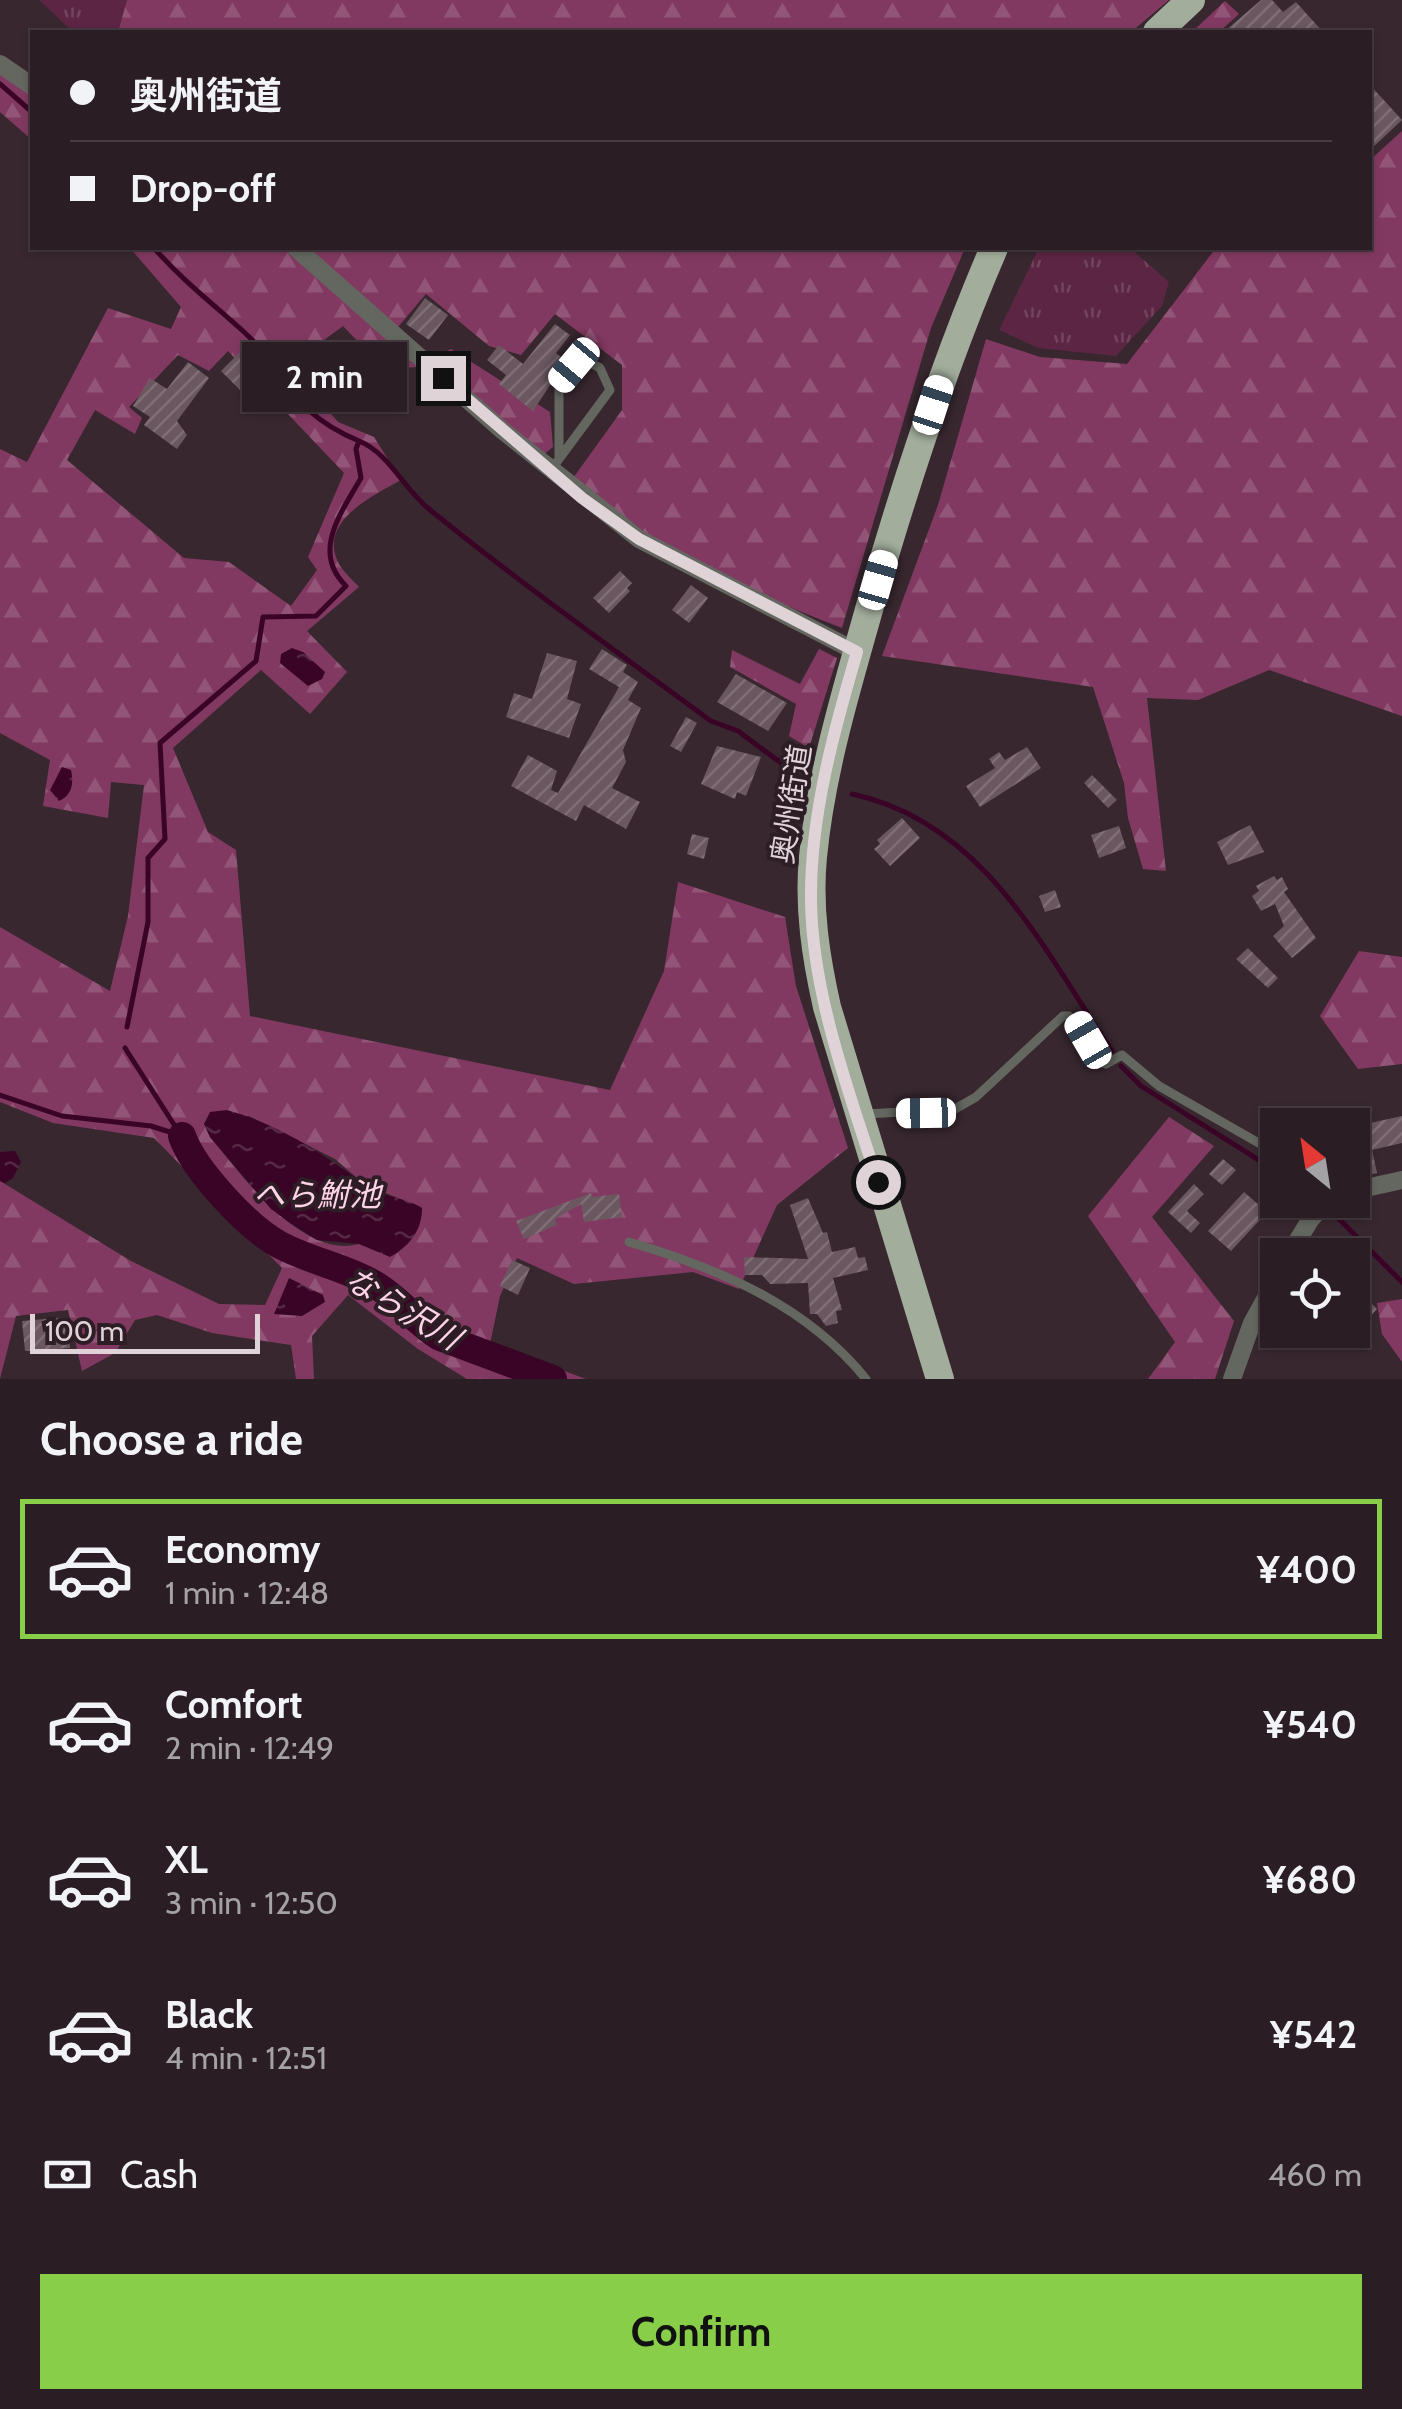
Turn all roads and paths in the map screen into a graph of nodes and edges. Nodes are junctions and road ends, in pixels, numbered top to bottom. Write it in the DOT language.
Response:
graph roads {
  1 [pos="1191,0"];
  2 [pos="1159,30"];
  3 [pos="0,64"];
  4 [pos="30,85"];
  5 [pos="298,250"];
  6 [pos="993,250"];
  7 [pos="555,465"];
  8 [pos="857,652"];
  9 [pos="858,1114"];
  10 [pos="1260,1144"];
  11 [pos="1402,1180"];
  12 [pos="1370,1187"];
  13 [pos="629,1242"];
  14 [pos="1260,1309"];
  15 [pos="866,1379"];
  16 [pos="940,1379"];
  17 [pos="1232,1379"];
  1 -- 2 [label="highway"];
  3 -- 4 [label="street"];
  5 -- 7 [label="street"];
  6 -- 8 [label="highway, 奥州街道"];
  7 -- 7 [label="lane"];
  7 -- 8 [label="street"];
  8 -- 9 [label="highway, 奥州街道"];
  9 -- 10 [label="lane"];
  9 -- 16 [label="highway, 奥州街道"];
  11 -- 12 [label="street"];
  13 -- 15 [label="lane"];
  14 -- 17 [label="street"];
}
